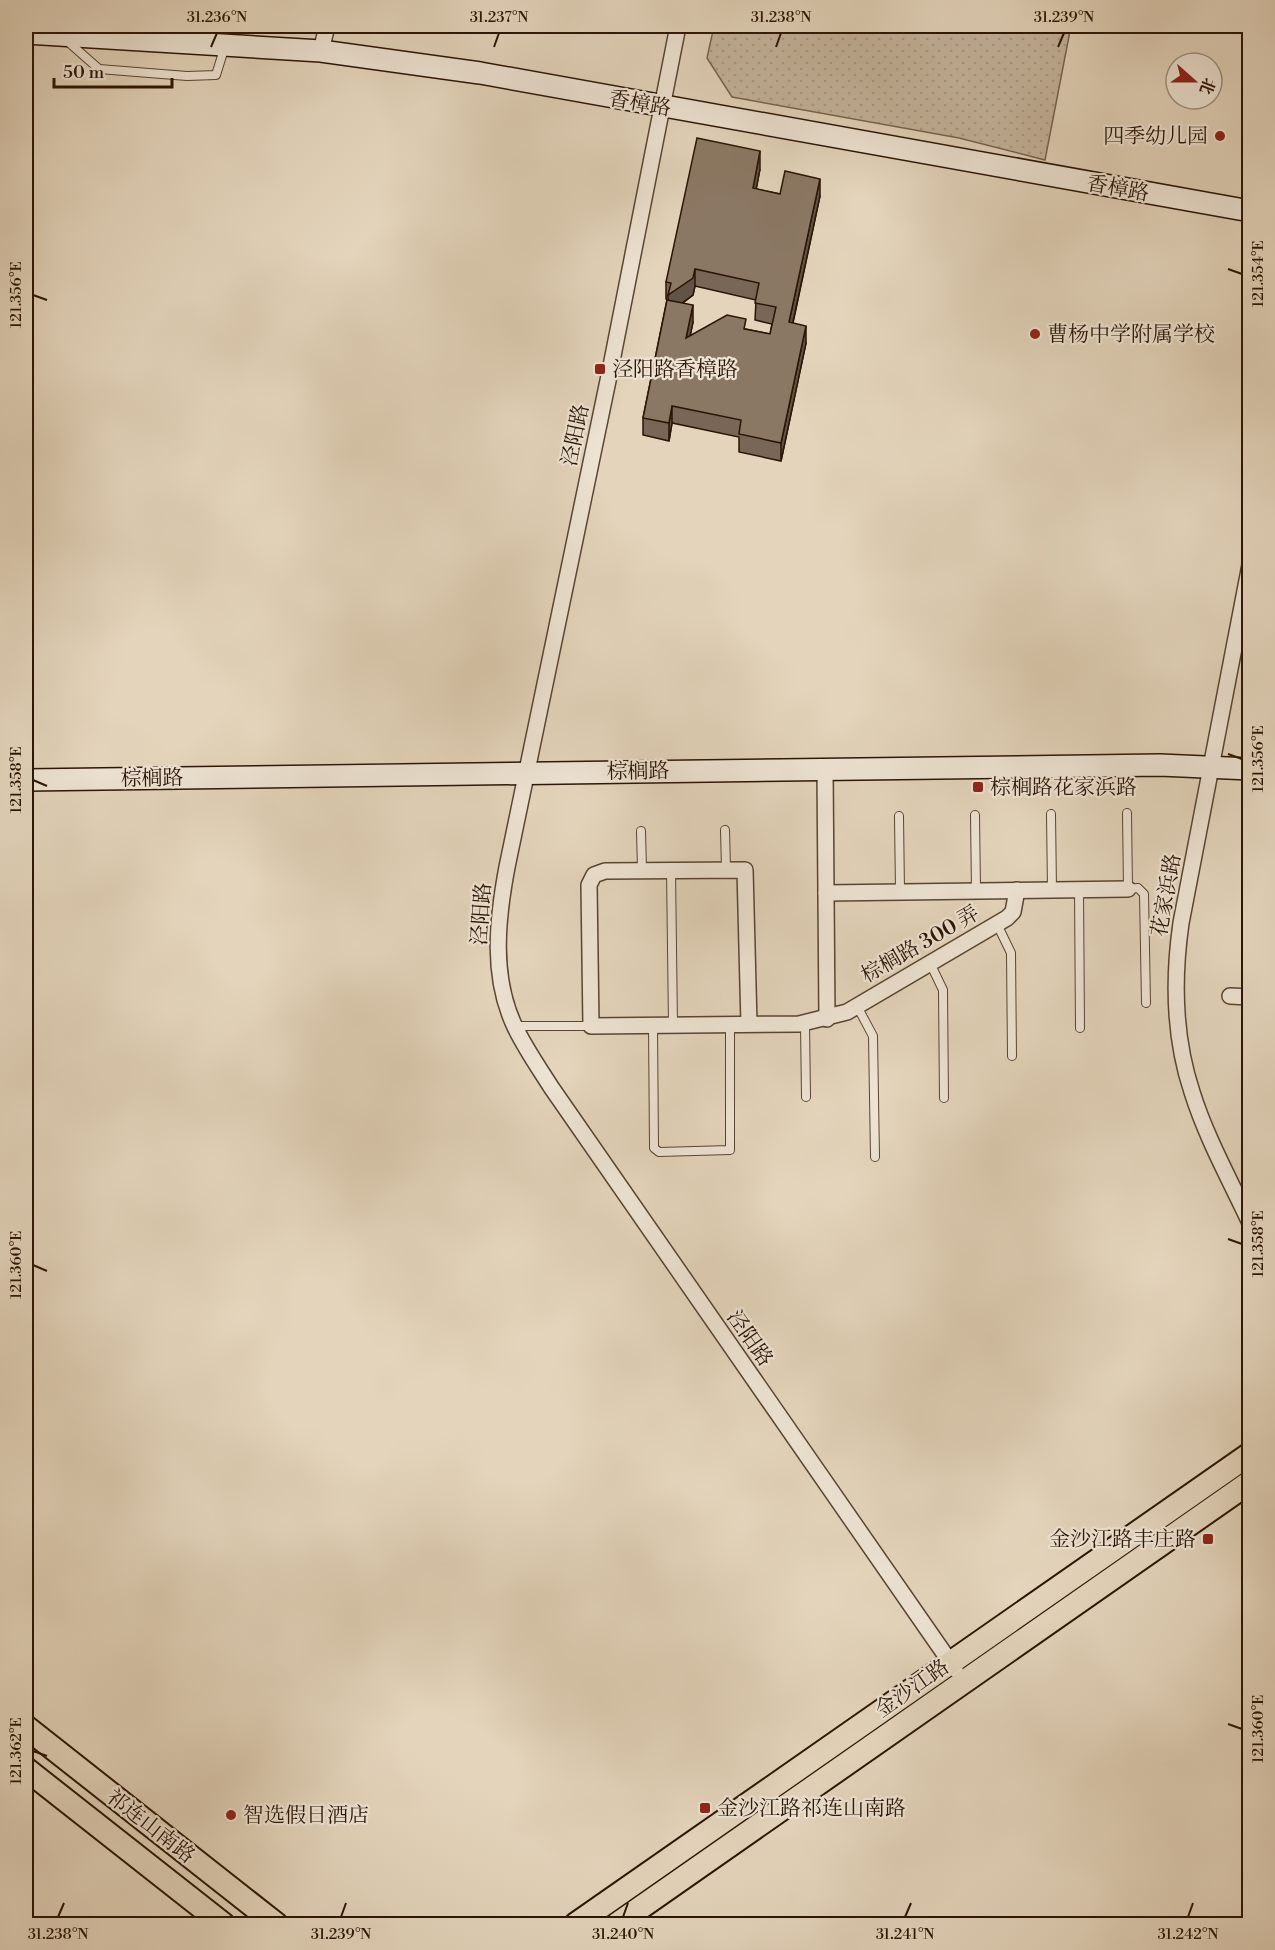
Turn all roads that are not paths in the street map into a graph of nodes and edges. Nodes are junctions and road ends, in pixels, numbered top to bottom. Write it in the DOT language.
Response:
graph roads {
  1 [pos="327,26"];
  2 [pos="678,26"];
  3 [pos="26,33"];
  4 [pos="60,35"];
  5 [pos="225,44"];
  6 [pos="321,51"];
  7 [pos="662,107"];
  8 [pos="1250,211"];
  9 [pos="1250,565"];
  10 [pos="1211,766"];
  11 [pos="825,769"];
  12 [pos="1250,769"];
  13 [pos="526,772"];
  14 [pos="26,780"];
  15 [pos="1127,813"];
  16 [pos="1051,814"];
  17 [pos="975,815"];
  18 [pos="899,816"];
  19 [pos="725,830"];
  20 [pos="641,831"];
  21 [pos="726,869"];
  22 [pos="642,870"];
  23 [pos="670,870"];
  24 [pos="1079,889"];
  25 [pos="1128,889"];
  26 [pos="1017,890"];
  27 [pos="1052,890"];
  28 [pos="976,891"];
  29 [pos="900,892"];
  30 [pos="826,893"];
  31 [pos="998,924"];
  32 [pos="930,963"];
  33 [pos="1230,996"];
  34 [pos="1250,997"];
  35 [pos="1146,1003"];
  36 [pos="857,1006"];
  37 [pos="827,1019"];
  38 [pos="730,1024"];
  39 [pos="749,1024"];
  40 [pos="805,1024"];
  41 [pos="653,1025"];
  42 [pos="672,1025"];
  43 [pos="515,1026"];
  44 [pos="591,1026"];
  45 [pos="1080,1028"];
  46 [pos="1012,1056"];
  47 [pos="806,1096"];
  48 [pos="944,1098"];
  49 [pos="874,1157"];
  50 [pos="1250,1223"];
  51 [pos="1250,1454"];
  52 [pos="1250,1482"];
  53 [pos="950,1661"];
  54 [pos="963,1681"];
  55 [pos="26,1727"];
  56 [pos="26,1769"];
  57 [pos="223,1924"];
  58 [pos="276,1924"];
  59 [pos="576,1924"];
  60 [pos="617,1924"];
  1 -- 6 [label="street"];
  2 -- 7 [label="street, 泾阳路"];
  3 -- 4 [label="street, 香樟路"];
  4 -- 5 [label="street, 香樟路"];
  4 -- 5 [label="lane"];
  5 -- 6 [label="street, 香樟路"];
  6 -- 7 [label="street, 香樟路"];
  7 -- 8 [label="street, 香樟路"];
  7 -- 13 [label="street, 泾阳路"];
  9 -- 10 [label="street, 花家浜路"];
  10 -- 11 [label="street, 棕榈路"];
  10 -- 12 [label="street, 棕榈路"];
  10 -- 50 [label="street, 花家浜路"];
  11 -- 13 [label="street, 棕榈路"];
  11 -- 30 [label="street, 棕榈路 300 弄"];
  13 -- 14 [label="street, 棕榈路"];
  13 -- 43 [label="street, 泾阳路"];
  15 -- 25 [label="lane"];
  16 -- 27 [label="lane"];
  17 -- 28 [label="lane"];
  18 -- 29 [label="lane"];
  19 -- 21 [label="lane"];
  20 -- 22 [label="lane"];
  21 -- 23 [label="street"];
  21 -- 39 [label="street"];
  22 -- 23 [label="street"];
  22 -- 44 [label="street"];
  23 -- 42 [label="lane"];
  24 -- 25 [label="street, 棕榈路 300 弄"];
  24 -- 27 [label="street, 棕榈路 300 弄"];
  24 -- 45 [label="lane"];
  25 -- 35 [label="lane"];
  26 -- 27 [label="street, 棕榈路 300 弄"];
  26 -- 28 [label="street, 棕榈路 300 弄"];
  26 -- 31 [label="street, 棕榈路 300 弄"];
  28 -- 29 [label="street, 棕榈路 300 弄"];
  29 -- 30 [label="street, 棕榈路 300 弄"];
  30 -- 37 [label="street, 棕榈路 300 弄"];
  31 -- 32 [label="street, 棕榈路 300 弄"];
  31 -- 46 [label="lane"];
  32 -- 36 [label="street, 棕榈路 300 弄"];
  32 -- 48 [label="lane"];
  33 -- 34 [label="street"];
  36 -- 37 [label="street, 棕榈路 300 弄"];
  36 -- 49 [label="lane"];
  37 -- 40 [label="street, 棕榈路 300 弄"];
  38 -- 39 [label="street, 棕榈路 300 弄"];
  38 -- 41 [label="lane"];
  38 -- 42 [label="street, 棕榈路 300 弄"];
  39 -- 40 [label="street, 棕榈路 300 弄"];
  40 -- 47 [label="lane"];
  41 -- 42 [label="street, 棕榈路 300 弄"];
  41 -- 44 [label="street, 棕榈路 300 弄"];
  43 -- 44 [label="lane"];
  43 -- 53 [label="street, 泾阳路"];
  51 -- 53 [label="main road, 金沙江路"];
  52 -- 54 [label="main road, 金沙江路"];
  53 -- 54 [label="street, 泾阳路"];
  53 -- 59 [label="main road, 金沙江路"];
  54 -- 60 [label="main road, 金沙江路"];
  55 -- 58 [label="main road, 祁连山南路"];
  56 -- 57 [label="main road, 祁连山南路"];
}
